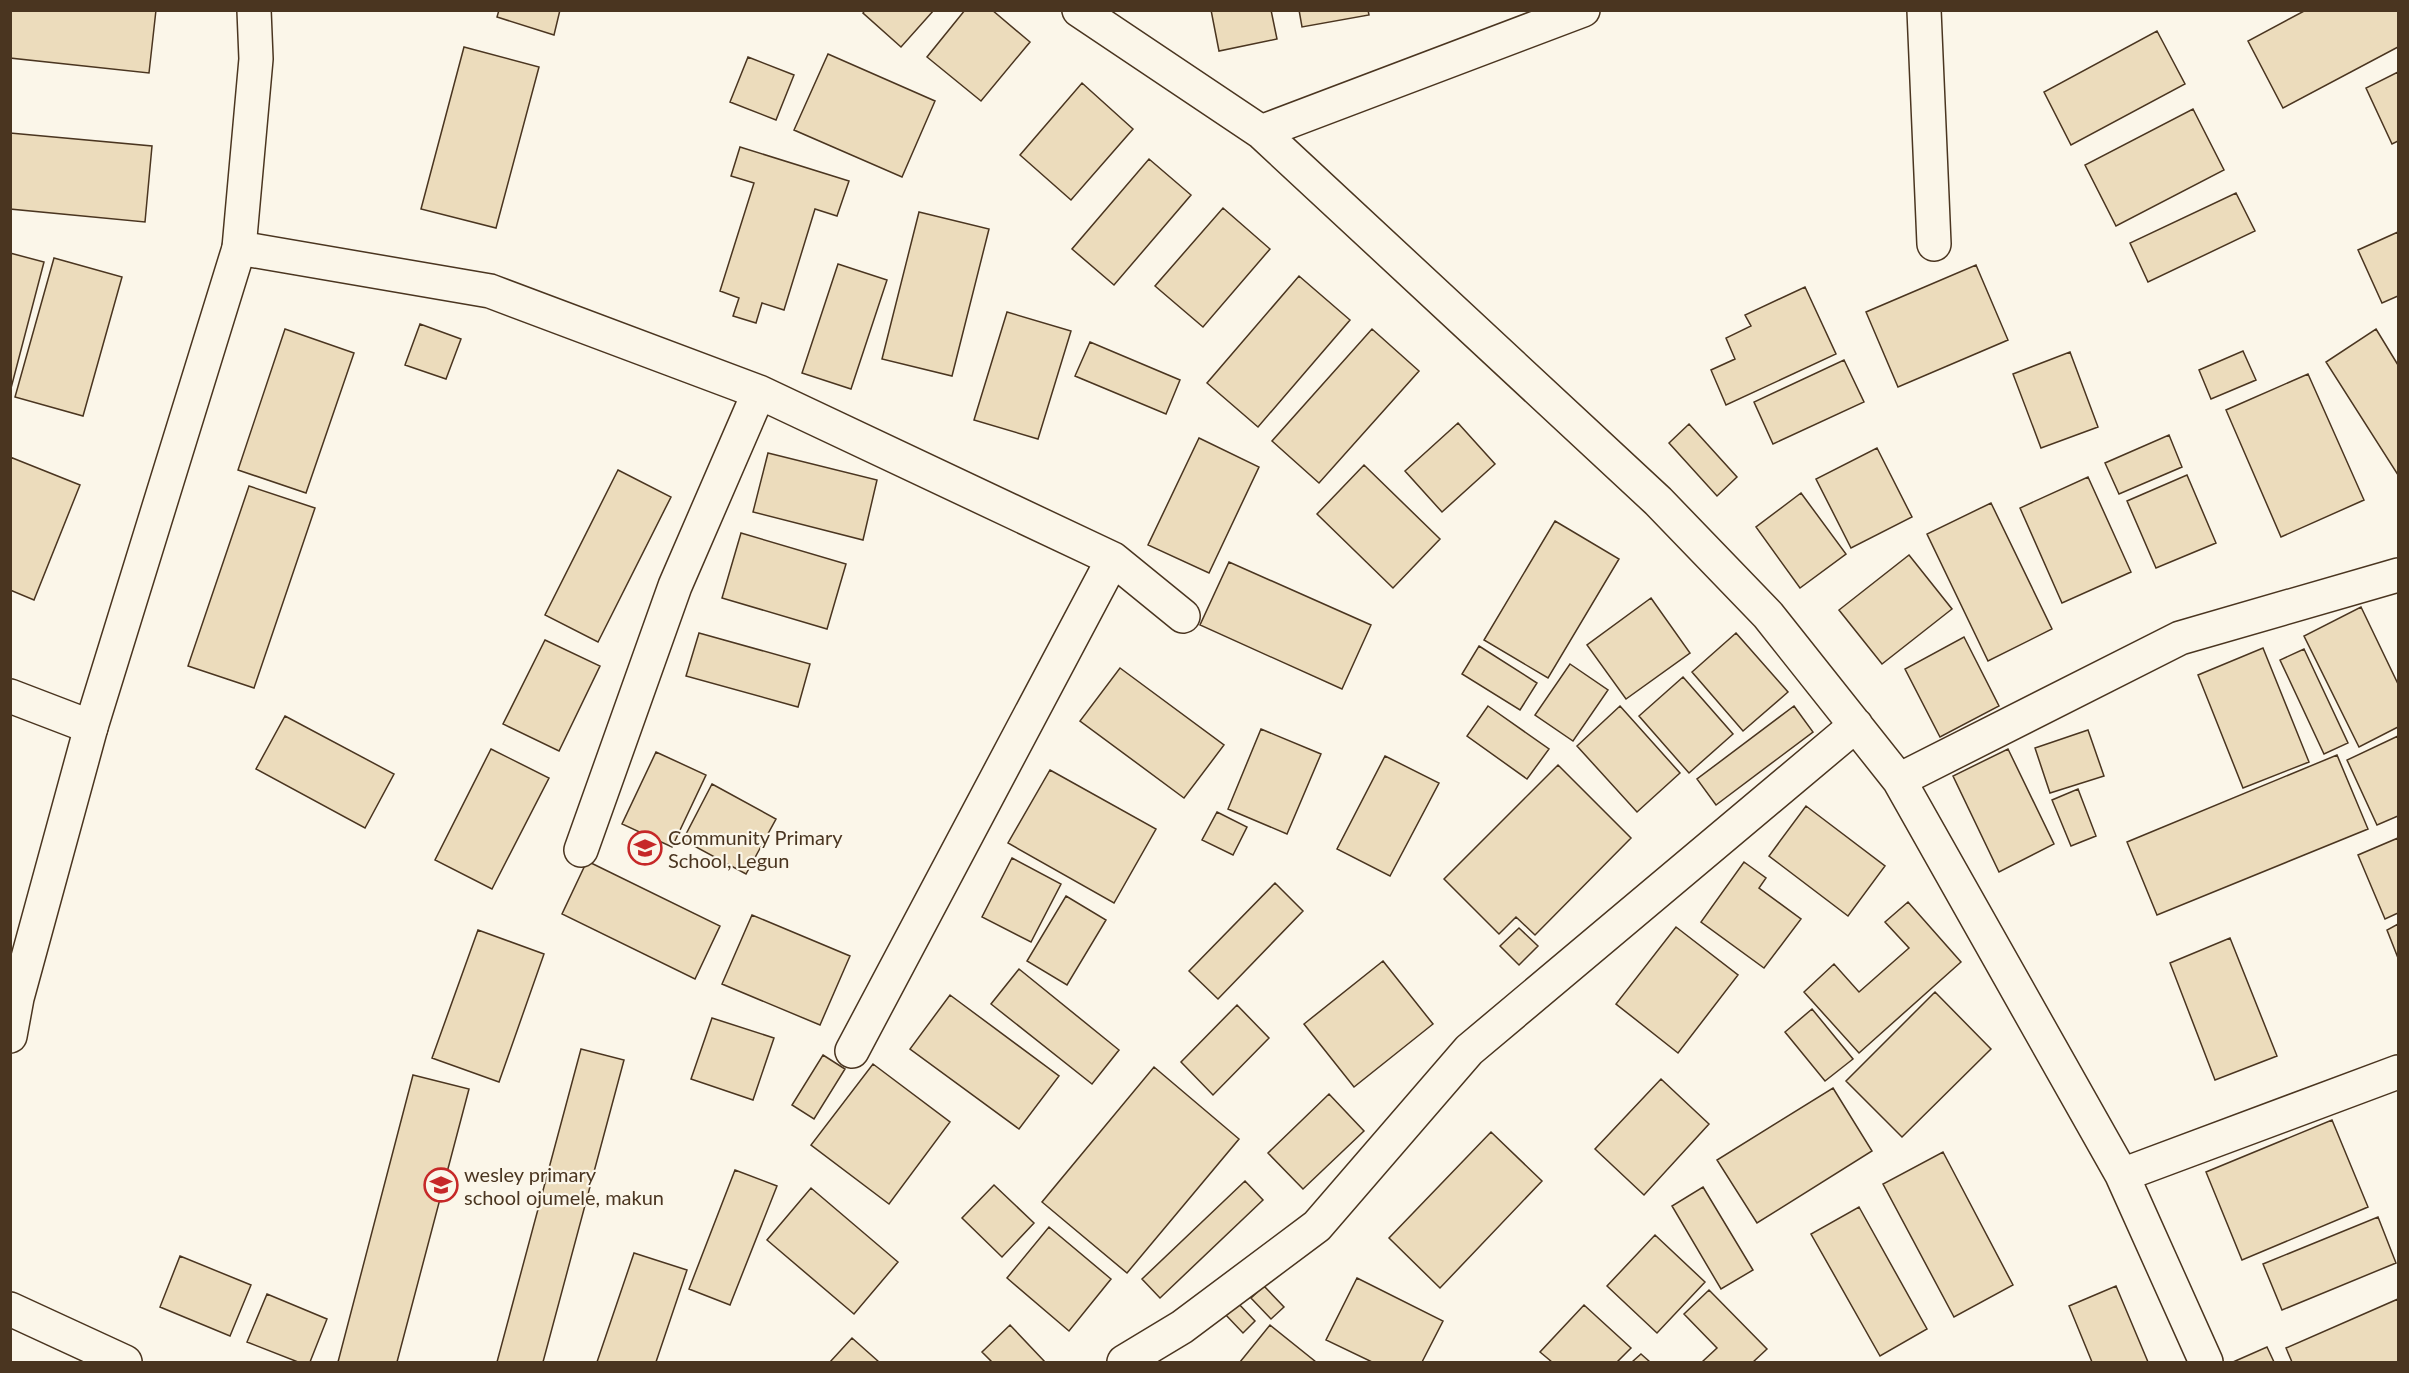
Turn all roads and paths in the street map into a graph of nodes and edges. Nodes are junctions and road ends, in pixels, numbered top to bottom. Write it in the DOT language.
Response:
graph roads {
  1 [pos="254,10"];
  2 [pos="1079,10"];
  3 [pos="1583,10"];
  4 [pos="1924,10"];
  5 [pos="1261,132"];
  6 [pos="1934,244"];
  7 [pos="239,248"];
  8 [pos="759,392"];
  9 [pos="1113,559"];
  10 [pos="2398,575"];
  11 [pos="1183,616"];
  12 [pos="10,696"];
  13 [pos="1856,725"];
  14 [pos="91,727"];
  15 [pos="1899,780"];
  16 [pos="581,850"];
  17 [pos="14,996"];
  18 [pos="10,1036"];
  19 [pos="852,1051"];
  20 [pos="2398,1072"];
  21 [pos="2122,1175"];
  22 [pos="10,1309"];
  23 [pos="125,1362"];
  24 [pos="1124,1362"];
  25 [pos="2206,1362"];
  1 -- 7 [label="street"];
  2 -- 5 [label="street"];
  3 -- 5 [label="street"];
  4 -- 6 [label="street"];
  5 -- 13 [label="street"];
  7 -- 8 [label="street"];
  7 -- 14 [label="street"];
  8 -- 9 [label="street"];
  8 -- 16 [label="street"];
  9 -- 11 [label="street"];
  9 -- 19 [label="street"];
  10 -- 15 [label="street"];
  12 -- 14 [label="street"];
  13 -- 15 [label="street"];
  13 -- 24 [label="street"];
  14 -- 17 [label="street"];
  15 -- 21 [label="street"];
  17 -- 18 [label="street"];
  20 -- 21 [label="street"];
  21 -- 25 [label="street"];
  22 -- 23 [label="street"];
}
